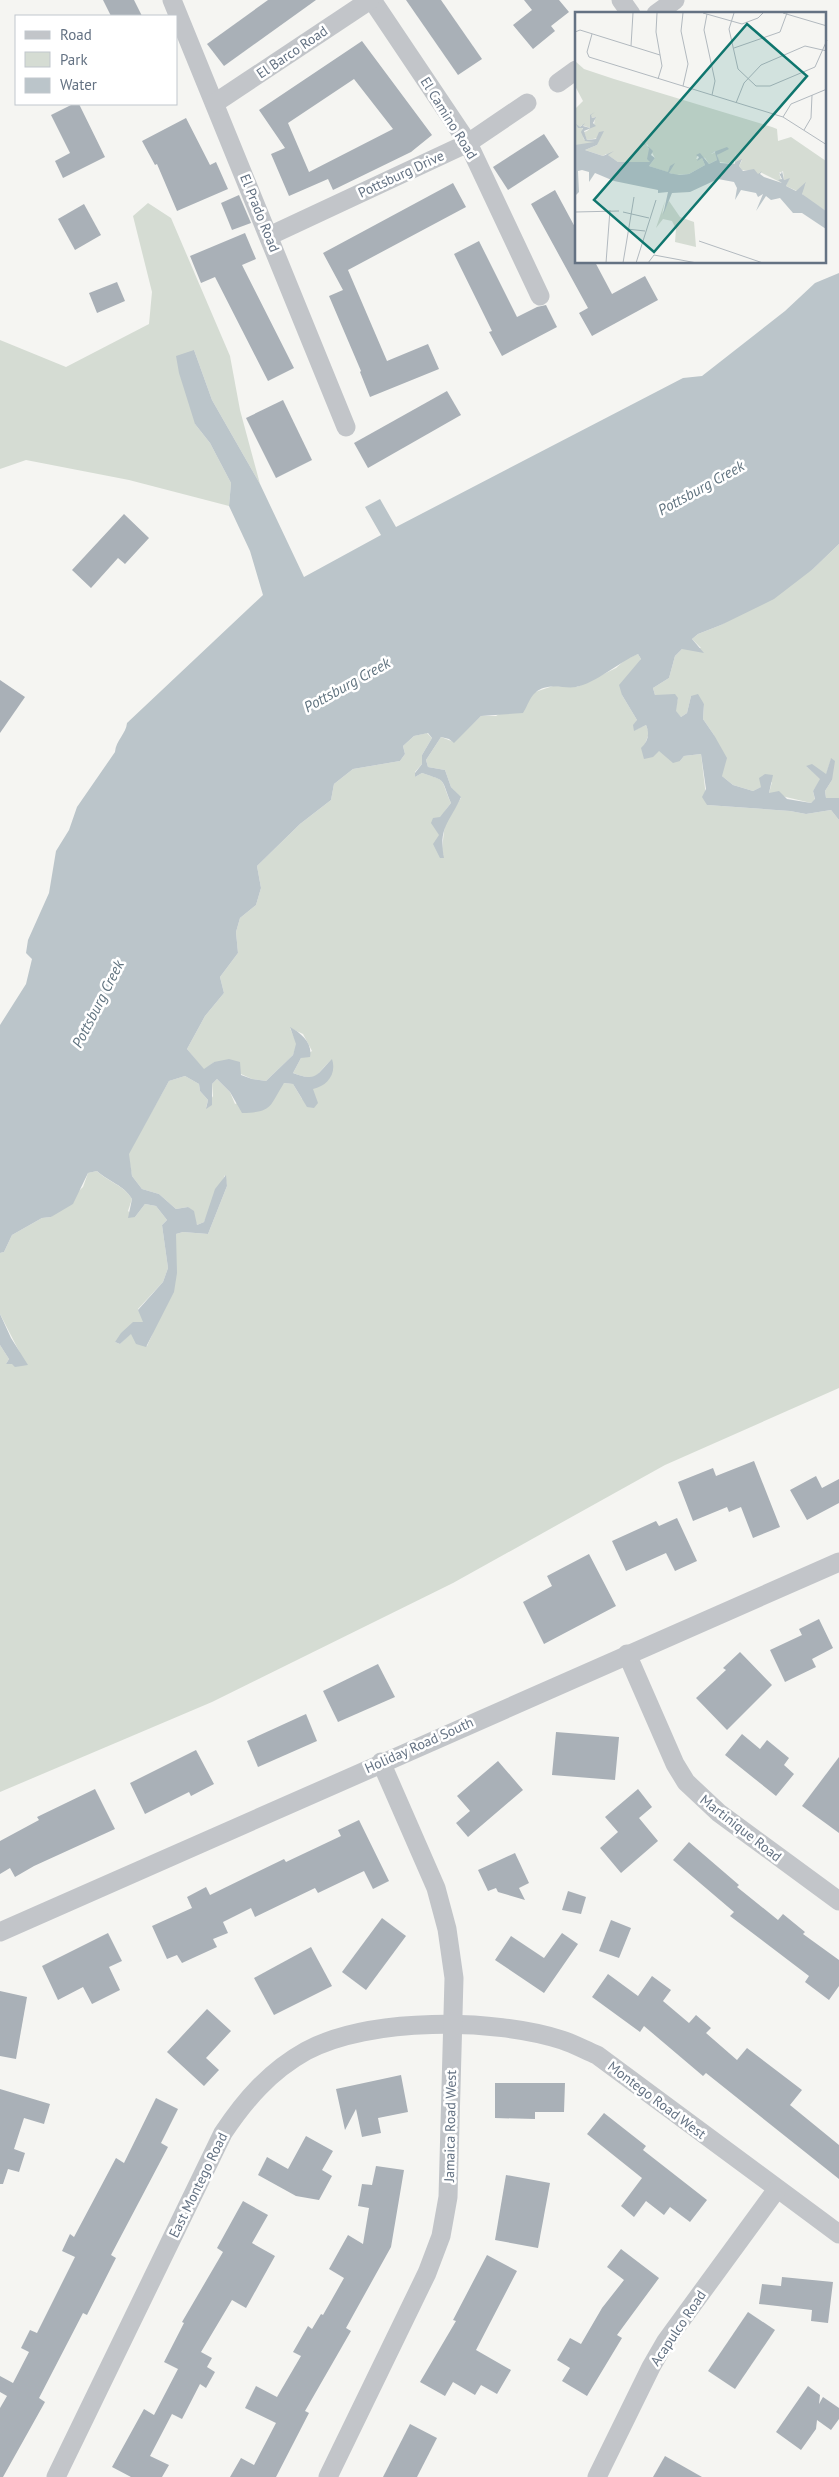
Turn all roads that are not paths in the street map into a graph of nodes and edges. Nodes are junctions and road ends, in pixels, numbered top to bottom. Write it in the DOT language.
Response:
graph roads {
  1 [pos="172,0"];
  2 [pos="371,0"];
  3 [pos="620,0"];
  4 [pos="675,0"];
  5 [pos="629,12"];
  6 [pos="659,12"];
  7 [pos="575,71"];
  8 [pos="558,83"];
  9 [pos="215,103"];
  10 [pos="527,103"];
  11 [pos="468,143"];
  12 [pos="269,236"];
  13 [pos="540,296"];
  14 [pos="346,427"];
  15 [pos="839,1562"];
  16 [pos="627,1654"];
  17 [pos="382,1762"];
  18 [pos="839,1901"];
  19 [pos="0,1932"];
  20 [pos="452,2025"];
  21 [pos="777,2190"];
  22 [pos="839,2234"];
  23 [pos="56,2477"];
  24 [pos="328,2477"];
  25 [pos="597,2477"];
  1 -- 9 [label="street, El Prado Road"];
  2 -- 9 [label="street, El Barco Road"];
  2 -- 11 [label="street, El Camino Road"];
  3 -- 5 [label="street"];
  4 -- 6 [label="street"];
  7 -- 8 [label="street"];
  9 -- 12 [label="street, El Prado Road"];
  10 -- 11 [label="street, Pottsburg Drive"];
  11 -- 12 [label="street, Pottsburg Drive"];
  11 -- 13 [label="street, El Camino Road"];
  12 -- 14 [label="street, El Prado Road"];
  15 -- 16 [label="street, Holiday Road South"];
  16 -- 17 [label="street, Holiday Road South"];
  16 -- 18 [label="street, Martinique Road"];
  17 -- 19 [label="street, Holiday Road South"];
  17 -- 20 [label="street, Jamaica Road West"];
  20 -- 21 [label="street, Montego Road West"];
  20 -- 23 [label="street, East Montego Road"];
  20 -- 24 [label="street, Jamaica Road West"];
  21 -- 22 [label="street, Montego Road West"];
  21 -- 25 [label="street, Acapulco Road"];
}
